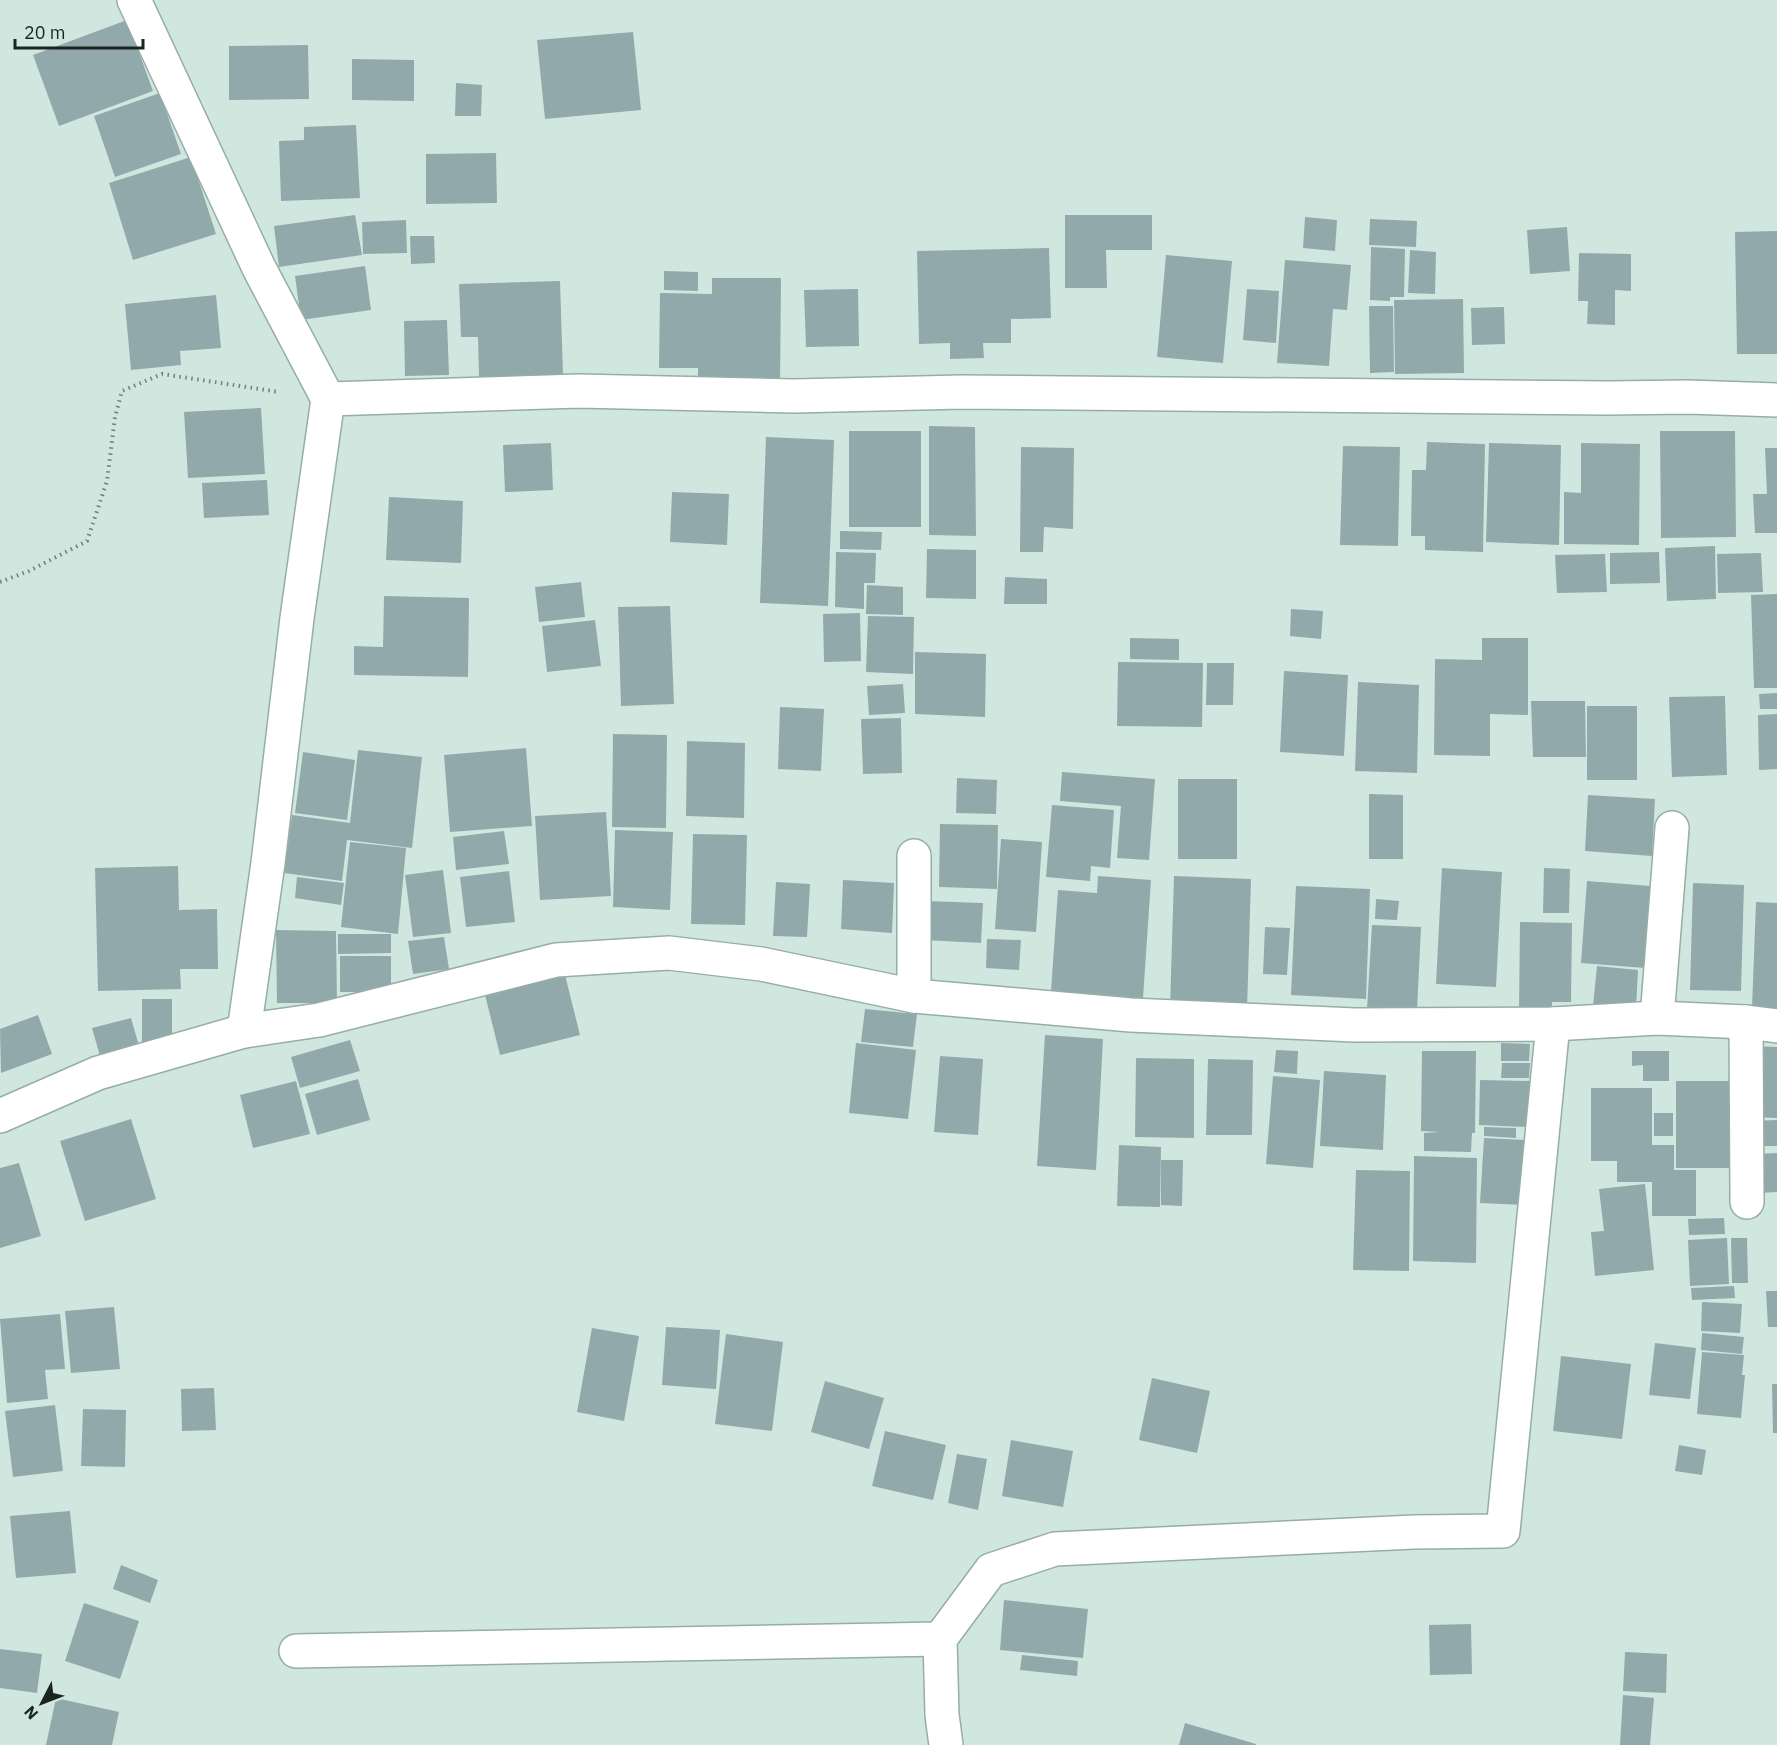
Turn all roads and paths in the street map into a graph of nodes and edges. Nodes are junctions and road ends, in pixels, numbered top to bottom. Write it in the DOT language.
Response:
graph roads {
  1 [pos="134,0"];
  2 [pos="328,399"];
  3 [pos="1777,400"];
  4 [pos="0,582"];
  5 [pos="1672,828"];
  6 [pos="914,856"];
  7 [pos="914,996"];
  8 [pos="1657,1018"];
  9 [pos="1553,1024"];
  10 [pos="1762,1024"];
  11 [pos="244,1031"];
  12 [pos="0,1116"];
  13 [pos="1748,1202"];
  14 [pos="940,1639"];
  15 [pos="296,1651"];
  16 [pos="946,1745"];
  1 -- 2 [label="street"];
  2 -- 3 [label="street"];
  2 -- 4 [label="path"];
  2 -- 11 [label="street"];
  5 -- 8 [label="street"];
  6 -- 7 [label="street"];
  7 -- 9 [label="street"];
  7 -- 11 [label="street"];
  8 -- 9 [label="street"];
  8 -- 10 [label="street"];
  9 -- 14 [label="street"];
  10 -- 13 [label="street"];
  11 -- 12 [label="street"];
  14 -- 15 [label="street"];
  14 -- 16 [label="street"];
}
